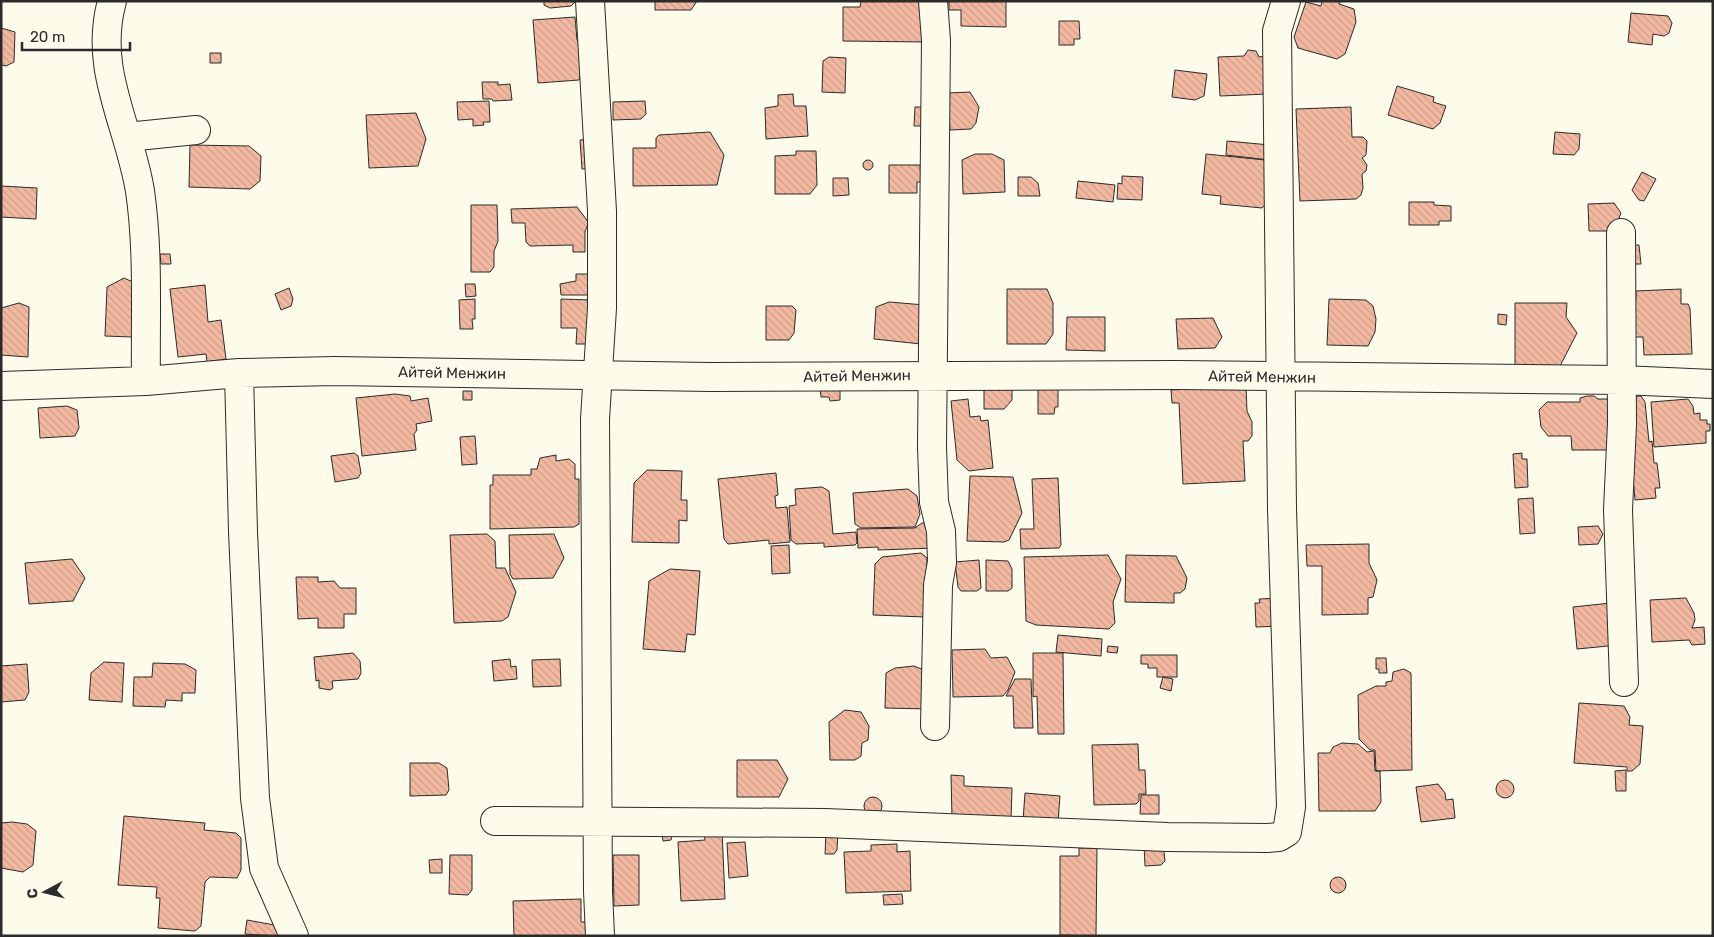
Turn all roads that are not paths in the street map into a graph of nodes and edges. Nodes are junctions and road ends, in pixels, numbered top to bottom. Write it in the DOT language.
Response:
graph roads {
  1 [pos="112,1"];
  2 [pos="590,1"];
  3 [pos="933,1"];
  4 [pos="1286,1"];
  5 [pos="196,130"];
  6 [pos="127,137"];
  7 [pos="1621,233"];
  8 [pos="239,373"];
  9 [pos="596,375"];
  10 [pos="932,375"];
  11 [pos="1280,377"];
  12 [pos="1622,380"];
  13 [pos="146,381"];
  14 [pos="1713,384"];
  15 [pos="1,386"];
  16 [pos="1624,682"];
  17 [pos="935,726"];
  18 [pos="495,821"];
  19 [pos="598,823"];
  20 [pos="294,936"];
  21 [pos="600,936"];
  1 -- 6 [label="street"];
  2 -- 9 [label="street"];
  3 -- 10 [label="street"];
  4 -- 11 [label="street"];
  5 -- 6 [label="street"];
  6 -- 13 [label="street"];
  7 -- 12 [label="street"];
  8 -- 9 [label="street, Айтей Менжин"];
  8 -- 13 [label="street, Айтей Менжин"];
  8 -- 20 [label="street"];
  9 -- 10 [label="street, Айтей Менжин"];
  9 -- 19 [label="street"];
  10 -- 11 [label="street, Айтей Менжин"];
  10 -- 17 [label="street"];
  11 -- 12 [label="street, Айтей Менжин"];
  11 -- 19 [label="street"];
  12 -- 14 [label="street, Айтей Менжин"];
  12 -- 16 [label="street"];
  13 -- 15 [label="street, Айтей Менжин"];
  18 -- 19 [label="street"];
  19 -- 21 [label="street"];
}
